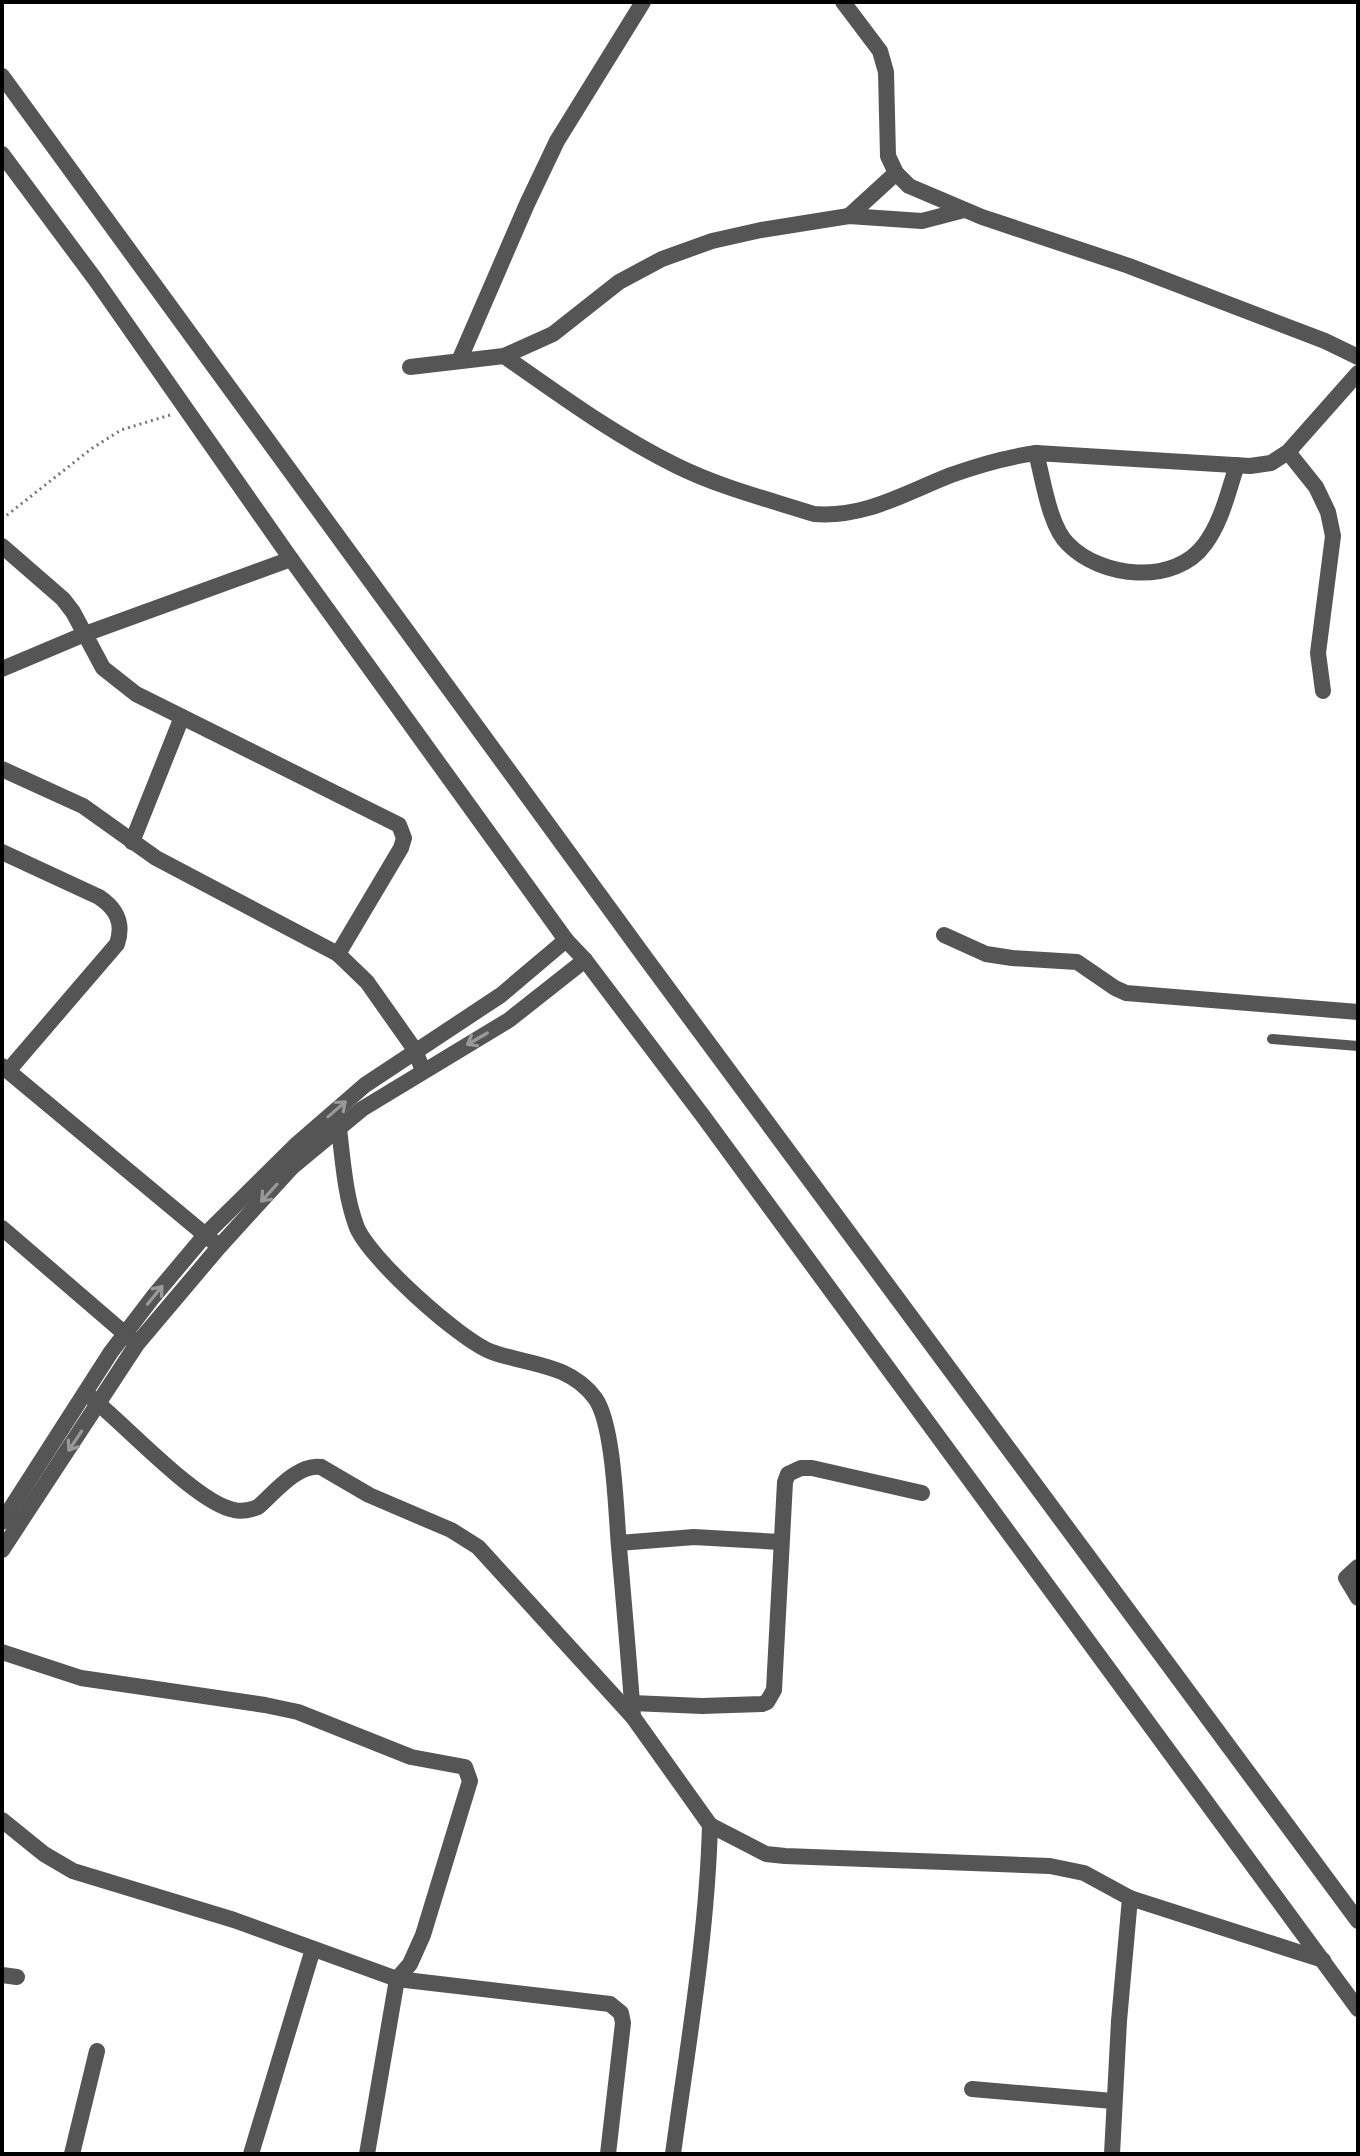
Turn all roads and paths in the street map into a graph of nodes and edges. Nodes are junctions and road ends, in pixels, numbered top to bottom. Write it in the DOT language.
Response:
graph roads {
  1 [pos="643,2"];
  2 [pos="843,2"];
  3 [pos="2,76"];
  4 [pos="2,154"];
  5 [pos="896,173"];
  6 [pos="964,210"];
  7 [pos="849,216"];
  8 [pos="504,356"];
  9 [pos="1358,357"];
  10 [pos="459,361"];
  11 [pos="410,367"];
  12 [pos="1358,373"];
  13 [pos="187,411"];
  14 [pos="1288,452"];
  15 [pos="1036,453"];
  16 [pos="1237,465"];
  17 [pos="2,519"];
  18 [pos="2,546"];
  19 [pos="291,559"];
  20 [pos="85,634"];
  21 [pos="2,669"];
  22 [pos="1323,691"];
  23 [pos="182,717"];
  24 [pos="2,769"];
  25 [pos="132,842"];
  26 [pos="2,852"];
  27 [pos="944,935"];
  28 [pos="566,940"];
  29 [pos="338,954"];
  30 [pos="585,960"];
  31 [pos="497,998"];
  32 [pos="1358,1012"];
  33 [pos="509,1020"];
  34 [pos="1272,1039"];
  35 [pos="1358,1046"];
  36 [pos="415,1050"];
  37 [pos="5,1068"];
  38 [pos="423,1071"];
  39 [pos="339,1129"];
  40 [pos="2,1228"];
  41 [pos="206,1234"];
  42 [pos="219,1247"];
  43 [pos="131,1339"];
  44 [pos="92,1399"];
  45 [pos="922,1493"];
  46 [pos="2,1522"];
  47 [pos="780,1542"];
  48 [pos="619,1543"];
  49 [pos="2,1550"];
  50 [pos="1358,1567"];
  51 [pos="1358,1598"];
  52 [pos="2,1652"];
  53 [pos="633,1710"];
  54 [pos="2,1820"];
  55 [pos="710,1825"];
  56 [pos="1130,1898"];
  57 [pos="1358,1921"];
  58 [pos="313,1949"];
  59 [pos="1323,1960"];
  60 [pos="397,1979"];
  61 [pos="1358,2009"];
  62 [pos="97,2051"];
  63 [pos="972,2089"];
  64 [pos="1113,2101"];
  65 [pos="72,2154"];
  66 [pos="251,2154"];
  67 [pos="367,2154"];
  68 [pos="608,2154"];
  69 [pos="673,2154"];
  70 [pos="1112,2154"];
  1 -- 10 [label="street"];
  2 -- 5 [label="street"];
  3 -- 57 [label="street"];
  4 -- 13 [label="street"];
  5 -- 6 [label="street"];
  5 -- 7 [label="street"];
  6 -- 7 [label="street"];
  6 -- 9 [label="street"];
  7 -- 8 [label="street"];
  8 -- 10 [label="street"];
  8 -- 15 [label="street"];
  10 -- 11 [label="street"];
  12 -- 14 [label="street"];
  13 -- 17 [label="path"];
  13 -- 19 [label="street"];
  14 -- 16 [label="street"];
  14 -- 22 [label="street"];
  15 -- 16 [label="street"];
  15 -- 16 [label="street"];
  18 -- 20 [label="street"];
  19 -- 20 [label="street"];
  19 -- 28 [label="street"];
  20 -- 21 [label="street"];
  20 -- 23 [label="street"];
  23 -- 25 [label="street"];
  23 -- 29 [label="street"];
  24 -- 25 [label="street"];
  25 -- 29 [label="street"];
  26 -- 37 [label="street"];
  27 -- 32 [label="street"];
  28 -- 30 [label="street"];
  28 -- 31 [label="street"];
  29 -- 36 [label="street"];
  30 -- 33 [label="street"];
  30 -- 59 [label="street"];
  31 -- 33 [label="street"];
  31 -- 36 [label="street"];
  33 -- 38 [label="street, one-way"];
  34 -- 35 [label="lane"];
  36 -- 38 [label="street"];
  41 -- 36 [label="street, one-way"];
  37 -- 41 [label="street"];
  38 -- 39 [label="street"];
  39 -- 42 [label="street, one-way"];
  39 -- 48 [label="street"];
  40 -- 43 [label="street"];
  41 -- 42 [label="street"];
  43 -- 41 [label="street, one-way"];
  42 -- 43 [label="street"];
  43 -- 44 [label="street"];
  44 -- 46 [label="street"];
  44 -- 49 [label="street, one-way"];
  44 -- 53 [label="street"];
  45 -- 47 [label="street"];
  47 -- 48 [label="street"];
  47 -- 53 [label="street"];
  48 -- 53 [label="street"];
  50 -- 51 [label="street"];
  52 -- 60 [label="street"];
  53 -- 55 [label="street"];
  54 -- 58 [label="street"];
  55 -- 56 [label="street"];
  55 -- 69 [label="street"];
  56 -- 59 [label="street"];
  56 -- 64 [label="street"];
  58 -- 60 [label="street"];
  58 -- 66 [label="street"];
  59 -- 61 [label="street"];
  60 -- 67 [label="street"];
  60 -- 68 [label="street"];
  62 -- 65 [label="street"];
  63 -- 64 [label="street"];
  64 -- 70 [label="street"];
}
